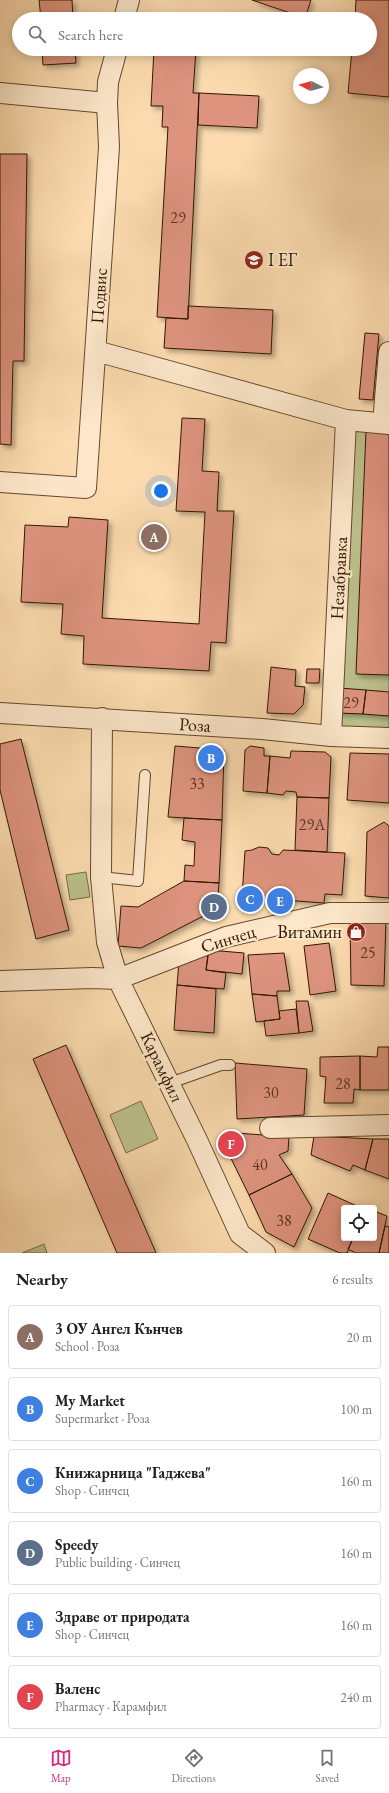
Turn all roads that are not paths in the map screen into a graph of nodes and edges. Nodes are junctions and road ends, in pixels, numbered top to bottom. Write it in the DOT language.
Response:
graph roads {
  1 [pos="129,0"];
  2 [pos="126,12"];
  3 [pos="115,56"];
  4 [pos="0,93"];
  5 [pos="107,103"];
  6 [pos="96,352"];
  7 [pos="389,352"];
  8 [pos="346,420"];
  9 [pos="386,423"];
  10 [pos="0,482"];
  11 [pos="0,713"];
  12 [pos="102,718"];
  13 [pos="331,736"];
  14 [pos="389,738"];
  15 [pos="145,775"];
  16 [pos="101,877"];
  17 [pos="389,913"];
  18 [pos="118,979"];
  19 [pos="0,981"];
  20 [pos="230,1065"];
  21 [pos="170,1084"];
  22 [pos="389,1125"];
  23 [pos="270,1128"];
  24 [pos="265,1253"];
  1 -- 2 [label="street"];
  3 -- 5 [label="street, Подвис"];
  4 -- 5 [label="street"];
  5 -- 6 [label="street, Подвис"];
  6 -- 8 [label="street"];
  6 -- 10 [label="street, Подвис"];
  7 -- 9 [label="street"];
  8 -- 9 [label="street"];
  8 -- 13 [label="street, Незабравка"];
  11 -- 12 [label="street, Роза"];
  12 -- 13 [label="street, Роза"];
  12 -- 16 [label="street, Карамфил"];
  13 -- 14 [label="street, Роза"];
  15 -- 16 [label="lane"];
  16 -- 18 [label="street, Карамфил"];
  17 -- 18 [label="street, Синчец"];
  18 -- 19 [label="street"];
  18 -- 21 [label="street, Карамфил"];
  20 -- 21 [label="lane"];
  21 -- 24 [label="street, Карамфил"];
  22 -- 23 [label="street"];
}
